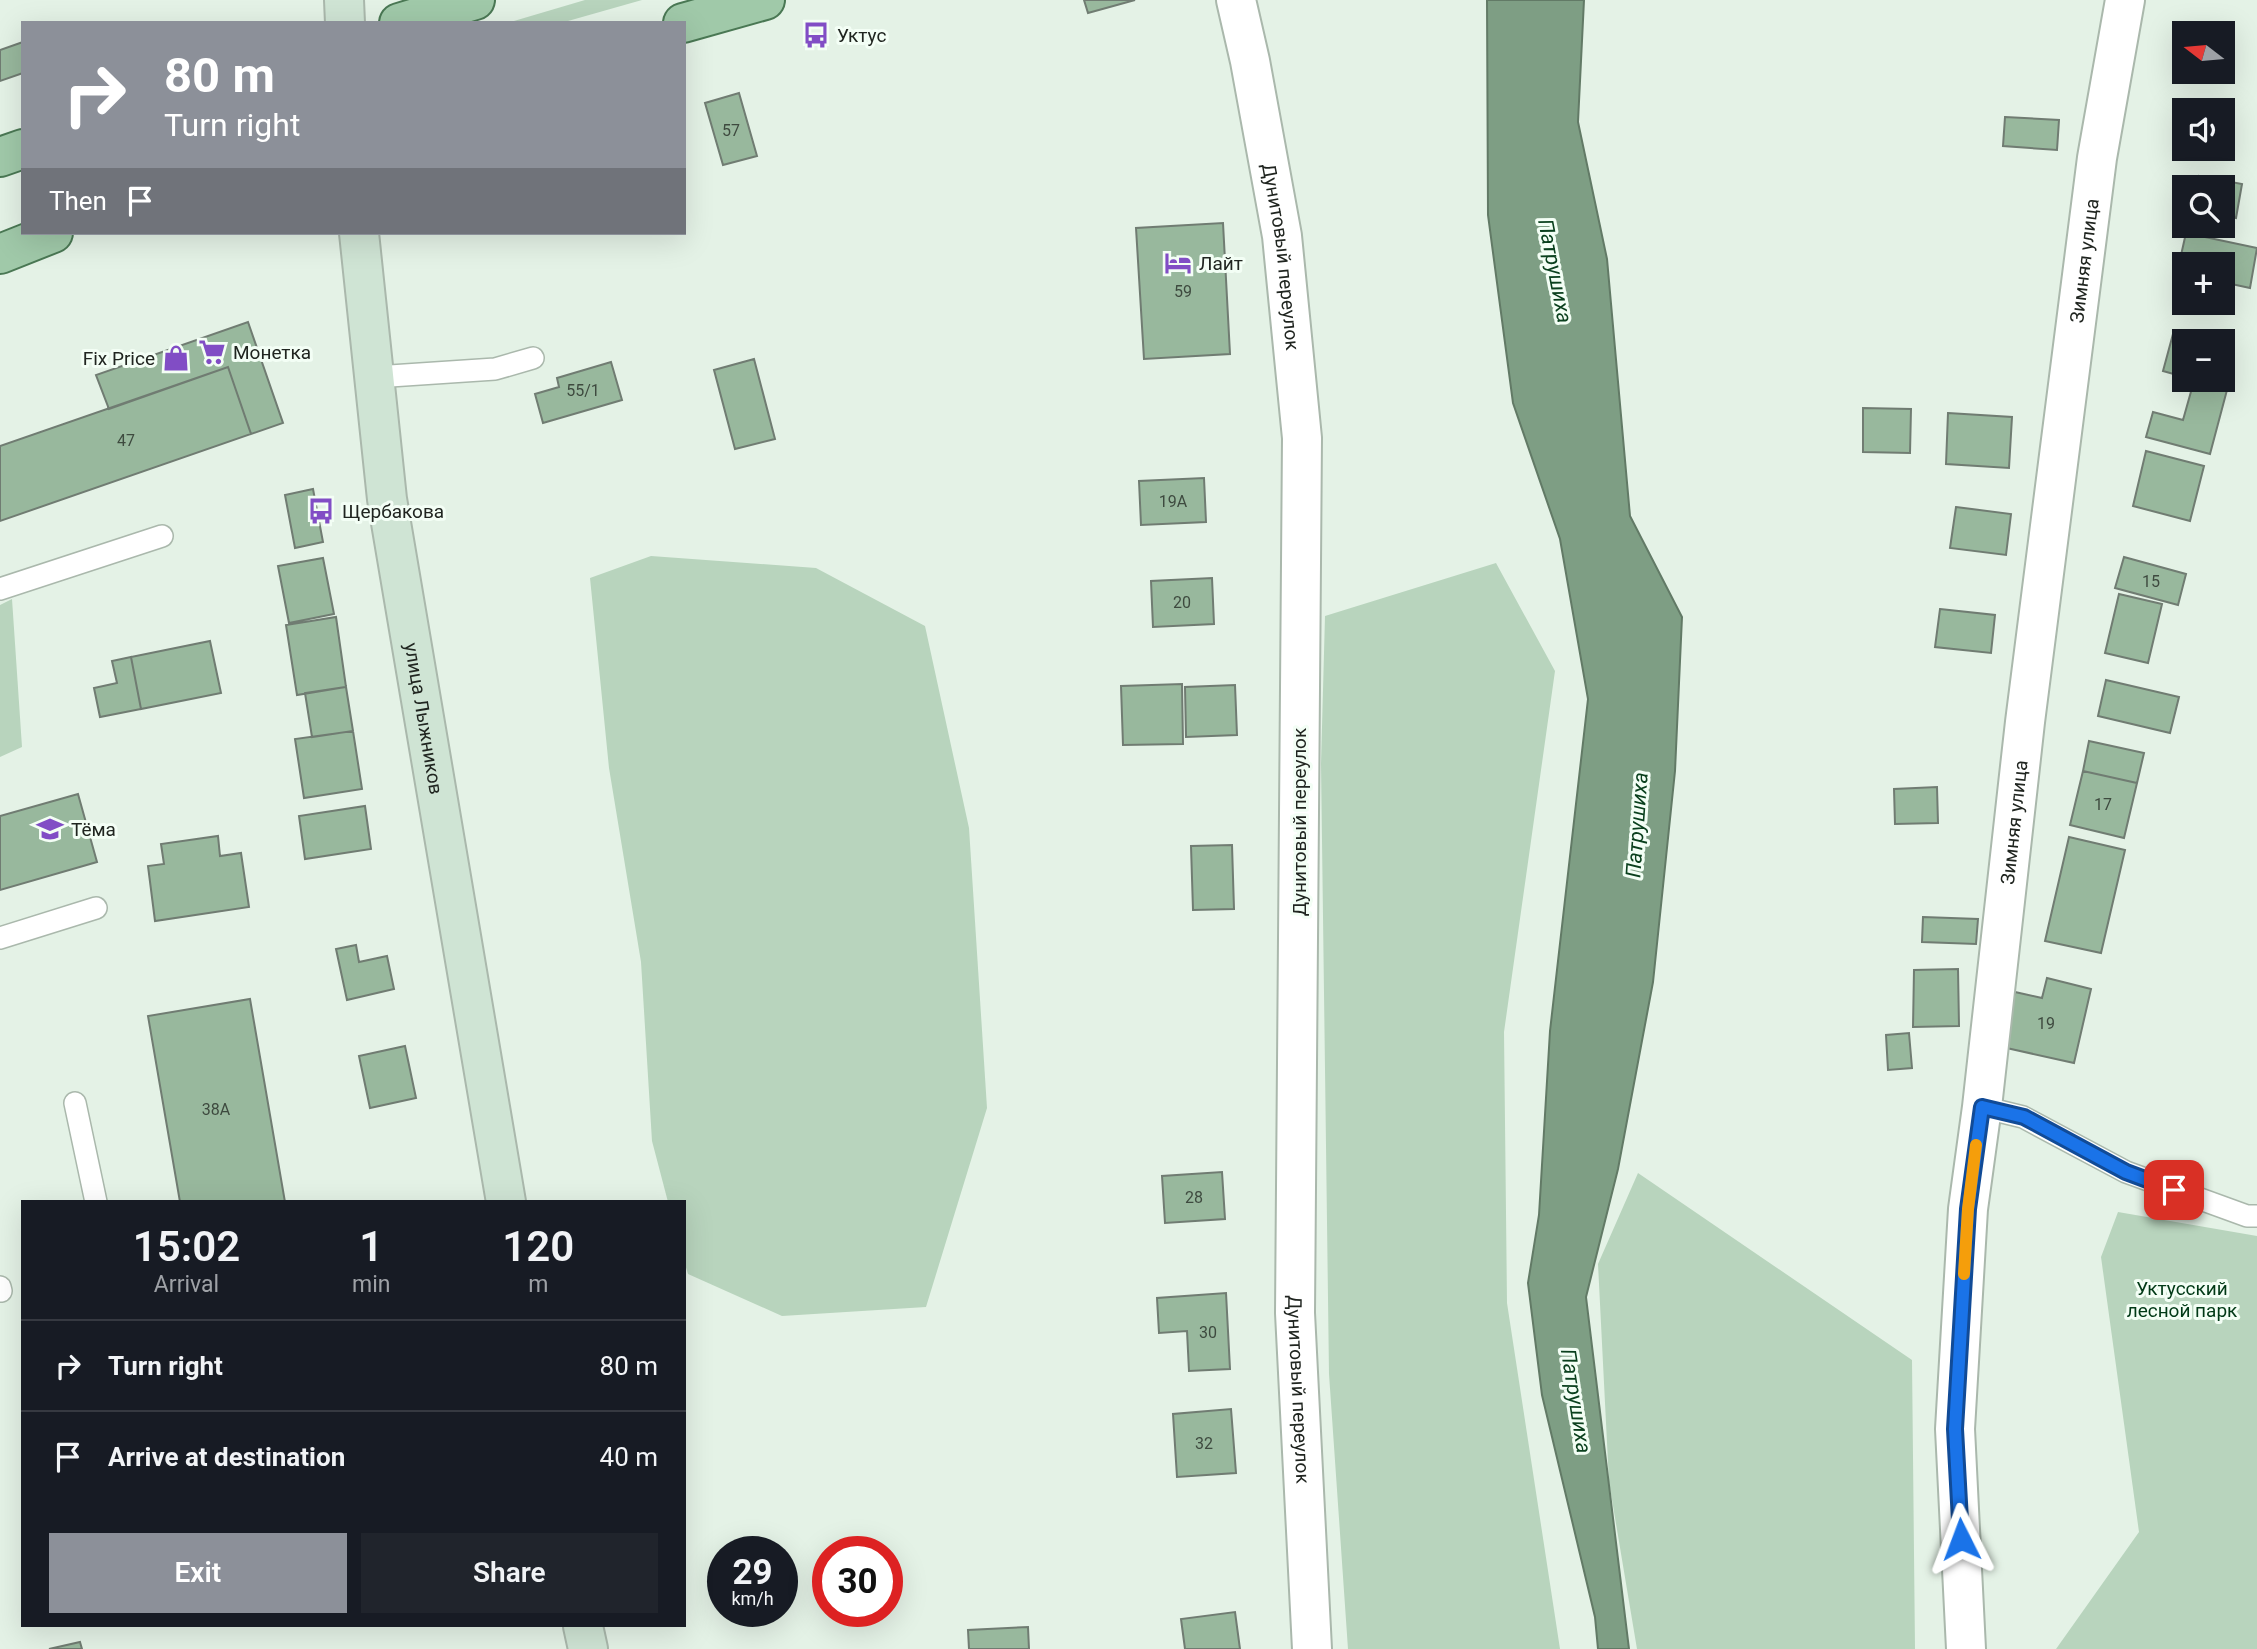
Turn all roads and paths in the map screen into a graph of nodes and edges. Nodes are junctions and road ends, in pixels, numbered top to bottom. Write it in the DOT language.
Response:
graph roads {
  1 [pos="344,0"];
  2 [pos="475,0"];
  3 [pos="765,0"];
  4 [pos="1236,0"];
  5 [pos="2125,0"];
  6 [pos="345,21"];
  7 [pos="406,21"];
  8 [pos="686,22"];
  9 [pos="21,150"];
  10 [pos="0,157"];
  11 [pos="48,235"];
  12 [pos="359,235"];
  13 [pos="0,254"];
  14 [pos="533,358"];
  15 [pos="375,376"];
  16 [pos="162,536"];
  17 [pos="0,589"];
  18 [pos="96,908"];
  19 [pos="0,939"];
  20 [pos="75,1103"];
  21 [pos="1982,1107"];
  22 [pos="96,1200"];
  23 [pos="506,1200"];
  24 [pos="2257,1216"];
  25 [pos="583,1627"];
  26 [pos="588,1649"];
  27 [pos="1312,1649"];
  28 [pos="1966,1649"];
  1 -- 6 [label="main road"];
  2 -- 7 [label="main road"];
  3 -- 8 [label="main road"];
  4 -- 27 [label="street, Дунитовый переулок"];
  5 -- 21 [label="street, Зимняя улица"];
  9 -- 10 [label="main road"];
  11 -- 13 [label="main road"];
  12 -- 15 [label="main road, улица Лыжников"];
  14 -- 15 [label="lane"];
  15 -- 23 [label="main road, улица Лыжников"];
  16 -- 17 [label="lane"];
  18 -- 19 [label="lane"];
  20 -- 22 [label="lane"];
  21 -- 24 [label="lane"];
  21 -- 28 [label="street, Зимняя улица"];
  25 -- 26 [label="main road"];
}
